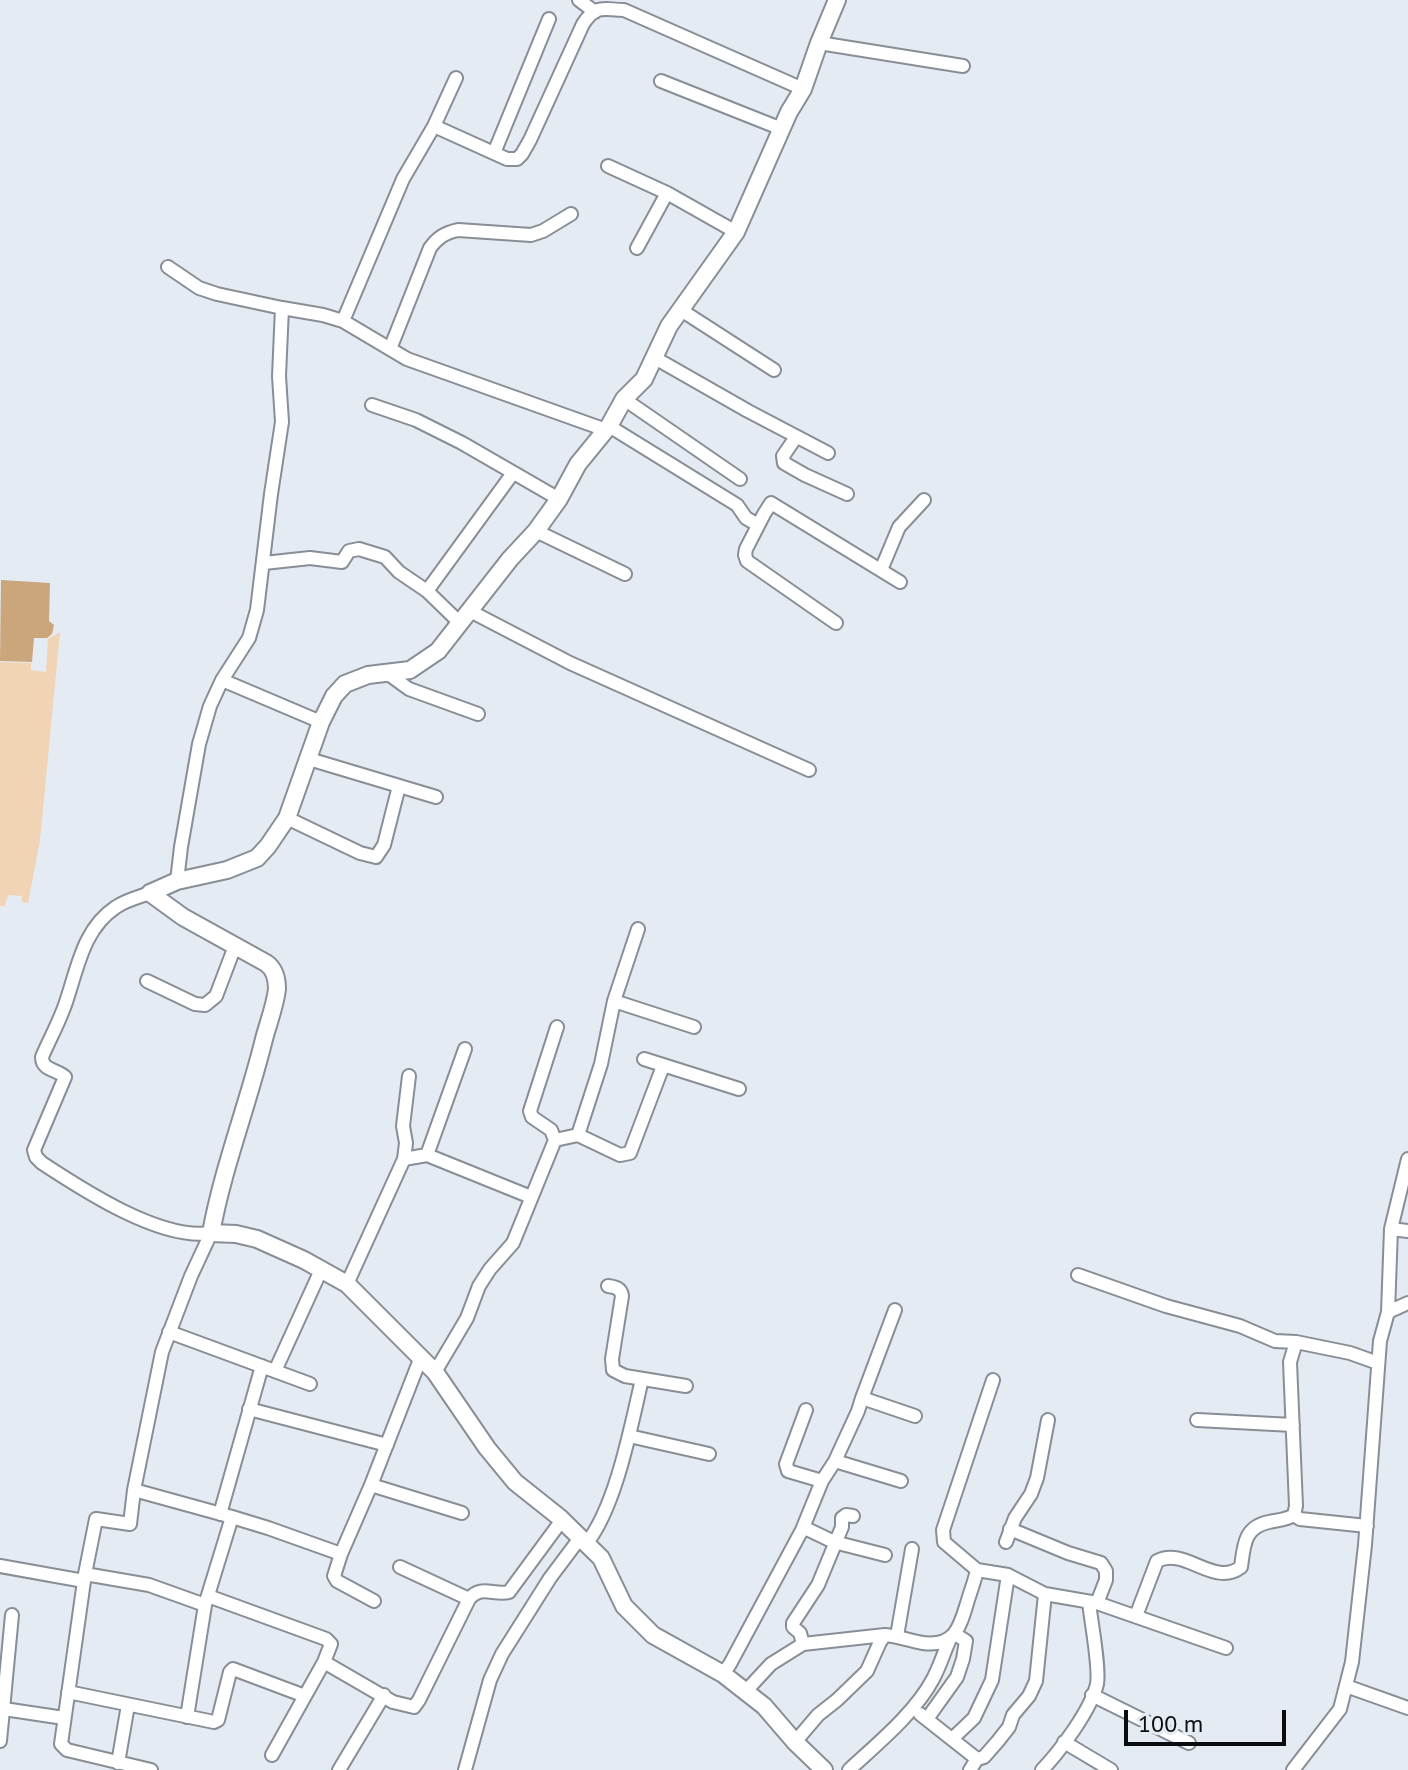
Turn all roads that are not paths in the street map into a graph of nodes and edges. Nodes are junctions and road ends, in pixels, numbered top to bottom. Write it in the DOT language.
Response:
graph roads {
  1 [pos="579,0"];
  2 [pos="837,0"];
  3 [pos="595,12"];
  4 [pos="549,19"];
  5 [pos="819,43"];
  6 [pos="963,66"];
  7 [pos="456,78"];
  8 [pos="661,81"];
  9 [pos="803,89"];
  10 [pos="434,126"];
  11 [pos="782,129"];
  12 [pos="494,153"];
  13 [pos="608,166"];
  14 [pos="667,193"];
  15 [pos="571,214"];
  16 [pos="736,232"];
  17 [pos="637,248"];
  18 [pos="168,267"];
  19 [pos="282,308"];
  20 [pos="681,310"];
  21 [pos="343,321"];
  22 [pos="390,349"];
  23 [pos="655,358"];
  24 [pos="774,370"];
  25 [pos="624,399"];
  26 [pos="372,405"];
  27 [pos="607,428"];
  28 [pos="796,437"];
  29 [pos="828,453"];
  30 [pos="513,473"];
  31 [pos="740,479"];
  32 [pos="847,494"];
  33 [pos="559,499"];
  34 [pos="924,500"];
  35 [pos="758,525"];
  36 [pos="536,531"];
  37 [pos="264,563"];
  38 [pos="881,570"];
  39 [pos="625,574"];
  40 [pos="900,582"];
  41 [pos="427,591"];
  42 [pos="465,617"];
  43 [pos="836,623"];
  44 [pos="387,673"];
  45 [pos="222,680"];
  46 [pos="478,714"];
  47 [pos="321,722"];
  48 [pos="309,759"];
  49 [pos="809,770"];
  50 [pos="399,786"];
  51 [pos="436,797"];
  52 [pos="287,818"];
  53 [pos="177,881"];
  54 [pos="150,893"];
  55 [pos="638,929"];
  56 [pos="235,946"];
  57 [pos="147,981"];
  58 [pos="614,1001"];
  59 [pos="557,1027"];
  60 [pos="694,1027"];
  61 [pos="465,1049"];
  62 [pos="644,1059"];
  63 [pos="663,1066"];
  64 [pos="409,1076"];
  65 [pos="739,1089"];
  66 [pos="578,1135"];
  67 [pos="555,1140"];
  68 [pos="427,1155"];
  69 [pos="404,1159"];
  70 [pos="1408,1159"];
  71 [pos="531,1197"];
  72 [pos="1391,1229"];
  73 [pos="1408,1231"];
  74 [pos="211,1233"];
  75 [pos="321,1270"];
  76 [pos="1078,1275"];
  77 [pos="347,1284"];
  78 [pos="608,1286"];
  79 [pos="1408,1303"];
  80 [pos="895,1310"];
  81 [pos="1388,1312"];
  82 [pos="169,1332"];
  83 [pos="1296,1342"];
  84 [pos="421,1357"];
  85 [pos="1378,1363"];
  86 [pos="262,1366"];
  87 [pos="275,1371"];
  88 [pos="435,1372"];
  89 [pos="642,1379"];
  90 [pos="993,1380"];
  91 [pos="310,1384"];
  92 [pos="686,1386"];
  93 [pos="862,1398"];
  94 [pos="249,1409"];
  95 [pos="806,1410"];
  96 [pos="915,1416"];
  97 [pos="1048,1420"];
  98 [pos="1197,1420"];
  99 [pos="1293,1425"];
  100 [pos="629,1436"];
  101 [pos="387,1445"];
  102 [pos="709,1454"];
  103 [pos="835,1461"];
  104 [pos="822,1481"];
  105 [pos="901,1481"];
  106 [pos="371,1485"];
  107 [pos="134,1490"];
  108 [pos="462,1513"];
  109 [pos="1294,1515"];
  110 [pos="226,1516"];
  111 [pos="853,1516"];
  112 [pos="562,1520"];
  113 [pos="1367,1526"];
  114 [pos="802,1530"];
  115 [pos="583,1541"];
  116 [pos="834,1542"];
  117 [pos="912,1549"];
  118 [pos="341,1554"];
  119 [pos="885,1555"];
  120 [pos="0,1566"];
  121 [pos="400,1567"];
  122 [pos="977,1570"];
  123 [pos="1008,1575"];
  124 [pos="84,1577"];
  125 [pos="1045,1594"];
  126 [pos="469,1599"];
  127 [pos="206,1600"];
  128 [pos="374,1601"];
  129 [pos="1093,1602"];
  130 [pos="12,1615"];
  131 [pos="1136,1616"];
  132 [pos="891,1635"];
  133 [pos="953,1636"];
  134 [pos="803,1644"];
  135 [pos="1226,1648"];
  136 [pos="324,1662"];
  137 [pos="723,1674"];
  138 [pos="1346,1686"];
  139 [pos="68,1692"];
  140 [pos="745,1692"];
  141 [pos="384,1695"];
  142 [pos="1092,1695"];
  143 [pos="305,1696"];
  144 [pos="128,1705"];
  145 [pos="912,1707"];
  146 [pos="1408,1708"];
  147 [pos="4,1709"];
  148 [pos="187,1717"];
  149 [pos="64,1718"];
  150 [pos="927,1719"];
  151 [pos="952,1739"];
  152 [pos="0,1741"];
  153 [pos="795,1742"];
  154 [pos="1064,1742"];
  155 [pos="1189,1743"];
  156 [pos="84,1755"];
  157 [pos="272,1755"];
  158 [pos="974,1765"];
  159 [pos="122,1766"];
  160 [pos="1092,1766"];
  161 [pos="81,1770"];
  162 [pos="151,1770"];
  163 [pos="339,1770"];
  164 [pos="465,1770"];
  165 [pos="824,1770"];
  166 [pos="849,1770"];
  167 [pos="1042,1770"];
  168 [pos="1111,1770"];
  169 [pos="1293,1770"];
  1 -- 3 [label="street"];
  2 -- 5 [label="street"];
  3 -- 9 [label="street"];
  3 -- 12 [label="street"];
  4 -- 12 [label="street"];
  5 -- 6 [label="street"];
  5 -- 9 [label="street"];
  7 -- 10 [label="street"];
  8 -- 11 [label="street"];
  9 -- 11 [label="street"];
  10 -- 12 [label="street"];
  10 -- 21 [label="street"];
  11 -- 16 [label="street"];
  13 -- 14 [label="street"];
  14 -- 16 [label="street"];
  14 -- 17 [label="street"];
  15 -- 22 [label="street"];
  16 -- 20 [label="street"];
  18 -- 19 [label="street"];
  19 -- 21 [label="street"];
  19 -- 37 [label="street"];
  20 -- 23 [label="street"];
  20 -- 24 [label="street"];
  21 -- 22 [label="street"];
  22 -- 27 [label="street"];
  23 -- 25 [label="street"];
  23 -- 28 [label="street"];
  25 -- 27 [label="street"];
  25 -- 31 [label="street"];
  26 -- 30 [label="street"];
  27 -- 33 [label="street"];
  27 -- 35 [label="street"];
  28 -- 29 [label="street"];
  28 -- 32 [label="street"];
  30 -- 33 [label="street"];
  30 -- 41 [label="street"];
  33 -- 36 [label="street"];
  34 -- 38 [label="street"];
  35 -- 38 [label="street"];
  35 -- 43 [label="street"];
  36 -- 39 [label="street"];
  36 -- 42 [label="street"];
  37 -- 41 [label="street"];
  37 -- 45 [label="street"];
  38 -- 40 [label="street"];
  41 -- 42 [label="street"];
  42 -- 44 [label="street"];
  42 -- 49 [label="street"];
  44 -- 46 [label="street"];
  44 -- 47 [label="street"];
  45 -- 47 [label="street"];
  45 -- 53 [label="street"];
  47 -- 48 [label="street"];
  48 -- 50 [label="street"];
  48 -- 52 [label="street"];
  50 -- 51 [label="street"];
  50 -- 52 [label="street"];
  52 -- 53 [label="street"];
  53 -- 54 [label="street"];
  54 -- 56 [label="street"];
  54 -- 74 [label="street"];
  55 -- 58 [label="street"];
  56 -- 57 [label="street"];
  56 -- 74 [label="street"];
  58 -- 60 [label="street"];
  58 -- 66 [label="street"];
  59 -- 67 [label="street"];
  61 -- 68 [label="street"];
  62 -- 63 [label="street"];
  63 -- 65 [label="street"];
  63 -- 66 [label="street"];
  64 -- 69 [label="street"];
  66 -- 67 [label="street"];
  67 -- 71 [label="street"];
  68 -- 69 [label="street"];
  68 -- 71 [label="street"];
  69 -- 77 [label="street"];
  70 -- 72 [label="street"];
  71 -- 88 [label="street"];
  72 -- 73 [label="street"];
  72 -- 81 [label="street"];
  74 -- 75 [label="street"];
  74 -- 82 [label="street"];
  75 -- 77 [label="street"];
  75 -- 87 [label="street"];
  76 -- 83 [label="street"];
  77 -- 84 [label="street"];
  78 -- 89 [label="street"];
  79 -- 81 [label="street"];
  80 -- 93 [label="street"];
  81 -- 85 [label="street"];
  82 -- 86 [label="street"];
  82 -- 107 [label="street"];
  83 -- 85 [label="street"];
  83 -- 99 [label="street"];
  84 -- 88 [label="street"];
  84 -- 101 [label="street"];
  85 -- 113 [label="street"];
  86 -- 87 [label="street"];
  86 -- 94 [label="street"];
  87 -- 91 [label="street"];
  88 -- 112 [label="street"];
  89 -- 92 [label="street"];
  89 -- 100 [label="street"];
  90 -- 122 [label="street"];
  93 -- 96 [label="street"];
  93 -- 103 [label="street"];
  94 -- 101 [label="street"];
  94 -- 110 [label="street"];
  95 -- 104 [label="street"];
  97 -- 129 [label="street"];
  98 -- 99 [label="street"];
  99 -- 109 [label="street"];
  100 -- 102 [label="street"];
  100 -- 115 [label="street"];
  101 -- 106 [label="street"];
  103 -- 104 [label="street"];
  103 -- 105 [label="street"];
  104 -- 114 [label="street"];
  106 -- 108 [label="street"];
  106 -- 118 [label="street"];
  107 -- 110 [label="street"];
  107 -- 124 [label="street"];
  109 -- 113 [label="street"];
  109 -- 131 [label="street"];
  110 -- 118 [label="street"];
  110 -- 127 [label="street"];
  111 -- 116 [label="street"];
  112 -- 115 [label="street"];
  112 -- 126 [label="street"];
  113 -- 138 [label="street"];
  114 -- 116 [label="street"];
  114 -- 137 [label="street"];
  115 -- 137 [label="street"];
  115 -- 164 [label="street"];
  116 -- 119 [label="street"];
  116 -- 134 [label="street"];
  117 -- 132 [label="street"];
  118 -- 128 [label="street"];
  120 -- 124 [label="street"];
  121 -- 126 [label="street"];
  122 -- 123 [label="street"];
  122 -- 133 [label="street"];
  123 -- 125 [label="street"];
  123 -- 151 [label="street"];
  124 -- 127 [label="street"];
  124 -- 139 [label="street"];
  125 -- 129 [label="street"];
  125 -- 158 [label="street"];
  126 -- 141 [label="street"];
  127 -- 136 [label="street"];
  127 -- 148 [label="street"];
  129 -- 131 [label="street"];
  129 -- 142 [label="street"];
  130 -- 147 [label="street"];
  131 -- 135 [label="street"];
  132 -- 133 [label="street"];
  132 -- 134 [label="street"];
  132 -- 153 [label="street"];
  133 -- 145 [label="street"];
  133 -- 150 [label="street"];
  134 -- 140 [label="street"];
  136 -- 141 [label="street"];
  136 -- 143 [label="street"];
  137 -- 140 [label="street"];
  138 -- 146 [label="street"];
  138 -- 169 [label="street"];
  139 -- 144 [label="street"];
  139 -- 149 [label="street"];
  140 -- 153 [label="street"];
  141 -- 163 [label="street"];
  142 -- 154 [label="street"];
  142 -- 155 [label="street"];
  143 -- 148 [label="street"];
  143 -- 157 [label="street"];
  144 -- 148 [label="street"];
  144 -- 159 [label="street"];
  145 -- 150 [label="street"];
  145 -- 166 [label="street"];
  147 -- 149 [label="street"];
  147 -- 152 [label="street"];
  149 -- 156 [label="street"];
  150 -- 151 [label="street"];
  151 -- 158 [label="street"];
  153 -- 165 [label="street"];
  154 -- 160 [label="street"];
  154 -- 167 [label="street"];
  156 -- 159 [label="street"];
  156 -- 161 [label="street"];
  159 -- 162 [label="street"];
  160 -- 168 [label="street"];
}
